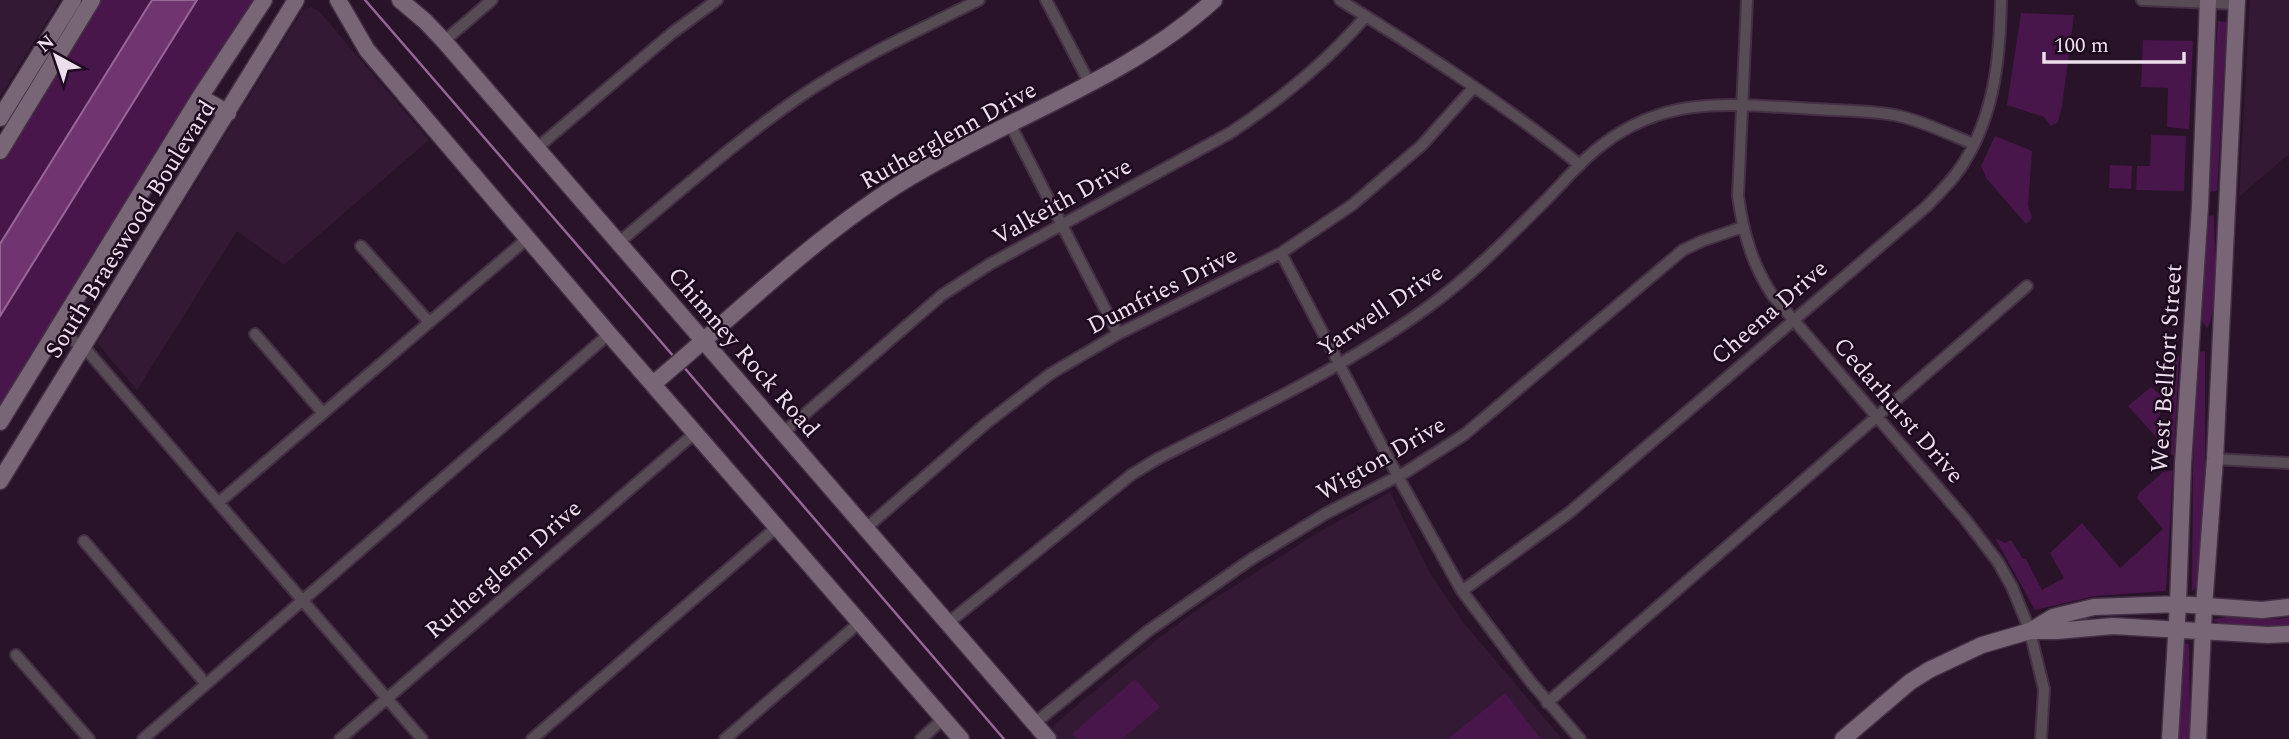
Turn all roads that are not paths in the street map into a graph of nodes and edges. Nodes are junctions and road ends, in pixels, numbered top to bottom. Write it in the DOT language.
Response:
graph roads {
  1 [pos="73,0"];
  2 [pos="92,0"];
  3 [pos="264,0"];
  4 [pos="296,0"];
  5 [pos="338,0"];
  6 [pos="400,0"];
  7 [pos="492,0"];
  8 [pos="717,0"];
  9 [pos="979,0"];
  10 [pos="1046,0"];
  11 [pos="1214,0"];
  12 [pos="1340,0"];
  13 [pos="1747,0"];
  14 [pos="2001,0"];
  15 [pos="2142,0"];
  16 [pos="2208,1"];
  17 [pos="2237,2"];
  18 [pos="1366,16"];
  19 [pos="444,41"];
  20 [pos="1090,84"];
  21 [pos="1474,87"];
  22 [pos="200,97"];
  23 [pos="1742,105"];
  24 [pos="228,113"];
  25 [pos="0,118"];
  26 [pos="1010,124"];
  27 [pos="6,129"];
  28 [pos="1973,144"];
  29 [pos="537,148"];
  30 [pos="0,152"];
  31 [pos="1580,165"];
  32 [pos="2200,206"];
  33 [pos="2228,208"];
  34 [pos="1062,226"];
  35 [pos="1742,227"];
  36 [pos="528,238"];
  37 [pos="618,243"];
  38 [pos="361,246"];
  39 [pos="1281,253"];
  40 [pos="2027,286"];
  41 [pos="1793,319"];
  42 [pos="429,322"];
  43 [pos="57,331"];
  44 [pos="255,334"];
  45 [pos="609,334"];
  46 [pos="1118,334"];
  47 [pos="2191,337"];
  48 [pos="2220,339"];
  49 [pos="704,341"];
  50 [pos="84,347"];
  51 [pos="1340,365"];
  52 [pos="660,379"];
  53 [pos="323,413"];
  54 [pos="1877,416"];
  55 [pos="0,422"];
  56 [pos="695,433"];
  57 [pos="783,433"];
  58 [pos="2215,459"];
  59 [pos="2289,463"];
  60 [pos="1399,476"];
  61 [pos="0,481"];
  62 [pos="218,503"];
  63 [pos="778,526"];
  64 [pos="866,528"];
  65 [pos="84,541"];
  66 [pos="1462,591"];
  67 [pos="302,600"];
  68 [pos="2178,604"];
  69 [pos="2204,607"];
  70 [pos="2289,607"];
  71 [pos="860,622"];
  72 [pos="948,623"];
  73 [pos="2030,631"];
  74 [pos="2176,631"];
  75 [pos="2203,631"];
  76 [pos="2289,634"];
  77 [pos="16,655"];
  78 [pos="206,684"];
  79 [pos="387,698"];
  80 [pos="1547,703"];
  81 [pos="943,719"];
  82 [pos="1035,723"];
  83 [pos="89,739"];
  84 [pos="142,739"];
  85 [pos="340,739"];
  86 [pos="422,739"];
  87 [pos="532,739"];
  88 [pos="725,739"];
  89 [pos="921,739"];
  90 [pos="961,739"];
  91 [pos="1048,739"];
  92 [pos="1580,739"];
  93 [pos="1843,739"];
  94 [pos="2041,739"];
  95 [pos="2170,739"];
  96 [pos="2198,739"];
  1 -- 25 [label="main road"];
  2 -- 27 [label="main road"];
  3 -- 22 [label="main road, South Braeswood Boulevard"];
  4 -- 24 [label="main road, South Braeswood Boulevard"];
  5 -- 36 [label="main road"];
  6 -- 19 [label="main road, Chimney Rock Road"];
  7 -- 19 [label="street"];
  8 -- 29 [label="street"];
  9 -- 37 [label="street"];
  10 -- 20 [label="street"];
  11 -- 20 [label="main road, Rutherglenn Drive"];
  12 -- 18 [label="street"];
  13 -- 23 [label="street"];
  14 -- 28 [label="street, Cheena Drive"];
  15 -- 16 [label="street"];
  16 -- 17 [label="street"];
  16 -- 32 [label="main road, West Bellfort Street"];
  17 -- 33 [label="main road, West Bellfort Street"];
  18 -- 21 [label="street"];
  18 -- 34 [label="street, Valkeith Drive"];
  19 -- 29 [label="main road, Chimney Rock Road"];
  20 -- 26 [label="main road, Rutherglenn Drive"];
  21 -- 31 [label="street"];
  21 -- 39 [label="street, Dumfries Drive"];
  22 -- 24 [label="main road"];
  22 -- 43 [label="main road, South Braeswood Boulevard"];
  23 -- 28 [label="street, Yarwell Drive"];
  23 -- 31 [label="street, Yarwell Drive"];
  23 -- 35 [label="street, Cedarhurst Drive"];
  24 -- 50 [label="main road, South Braeswood Boulevard"];
  26 -- 34 [label="street"];
  26 -- 49 [label="main road, Rutherglenn Drive"];
  27 -- 30 [label="main road"];
  28 -- 41 [label="street, Cheena Drive"];
  29 -- 37 [label="main road, Chimney Rock Road"];
  31 -- 51 [label="street, Yarwell Drive"];
  32 -- 33 [label="main road"];
  32 -- 47 [label="main road, West Bellfort Street"];
  33 -- 48 [label="main road, West Bellfort Street"];
  34 -- 46 [label="street"];
  34 -- 57 [label="street, Valkeith Drive"];
  35 -- 41 [label="street, Cedarhurst Drive"];
  35 -- 60 [label="street, Wigton Drive"];
  36 -- 42 [label="street"];
  36 -- 45 [label="main road"];
  37 -- 49 [label="main road, Chimney Rock Road"];
  38 -- 42 [label="street"];
  39 -- 46 [label="street, Dumfries Drive"];
  39 -- 51 [label="street"];
  40 -- 54 [label="street"];
  41 -- 54 [label="street, Cedarhurst Drive"];
  41 -- 66 [label="street, Cheena Drive"];
  42 -- 53 [label="street"];
  43 -- 50 [label="street"];
  43 -- 55 [label="main road, South Braeswood Boulevard"];
  44 -- 53 [label="street"];
  45 -- 52 [label="main road"];
  45 -- 67 [label="street"];
  46 -- 64 [label="street, Dumfries Drive"];
  47 -- 48 [label="main road"];
  47 -- 68 [label="main road, West Bellfort Street"];
  48 -- 58 [label="main road, West Bellfort Street"];
  49 -- 52 [label="main road, Rutherglenn Drive"];
  49 -- 57 [label="main road, Chimney Rock Road"];
  50 -- 61 [label="main road, South Braeswood Boulevard"];
  50 -- 62 [label="street"];
  51 -- 60 [label="street"];
  51 -- 72 [label="street, Yarwell Drive"];
  52 -- 56 [label="main road"];
  53 -- 62 [label="street"];
  54 -- 73 [label="street, Cedarhurst Drive"];
  54 -- 80 [label="street"];
  56 -- 63 [label="main road"];
  56 -- 79 [label="street, Rutherglenn Drive"];
  57 -- 64 [label="main road, Chimney Rock Road"];
  58 -- 59 [label="street"];
  58 -- 69 [label="main road, West Bellfort Street"];
  60 -- 66 [label="street"];
  60 -- 82 [label="street, Wigton Drive"];
  62 -- 67 [label="street"];
  63 -- 71 [label="main road"];
  63 -- 87 [label="street"];
  64 -- 72 [label="main road, Chimney Rock Road"];
  65 -- 78 [label="street"];
  66 -- 80 [label="street"];
  67 -- 78 [label="street"];
  67 -- 79 [label="street"];
  68 -- 69 [label="main road"];
  68 -- 73 [label="main road"];
  68 -- 74 [label="main road, West Bellfort Street"];
  69 -- 70 [label="main road"];
  69 -- 75 [label="main road, West Bellfort Street"];
  71 -- 81 [label="main road"];
  71 -- 88 [label="street"];
  72 -- 82 [label="main road, Chimney Rock Road"];
  73 -- 74 [label="main road"];
  73 -- 93 [label="main road"];
  73 -- 94 [label="street, Cedarhurst Drive"];
  74 -- 75 [label="main road"];
  74 -- 95 [label="main road, West Bellfort Street"];
  75 -- 76 [label="main road"];
  75 -- 96 [label="main road, West Bellfort Street"];
  77 -- 83 [label="street"];
  78 -- 84 [label="street"];
  79 -- 85 [label="street, Rutherglenn Drive"];
  79 -- 86 [label="street"];
  80 -- 92 [label="street"];
  81 -- 89 [label="street"];
  81 -- 90 [label="main road"];
  82 -- 91 [label="main road, Chimney Rock Road"];
}
